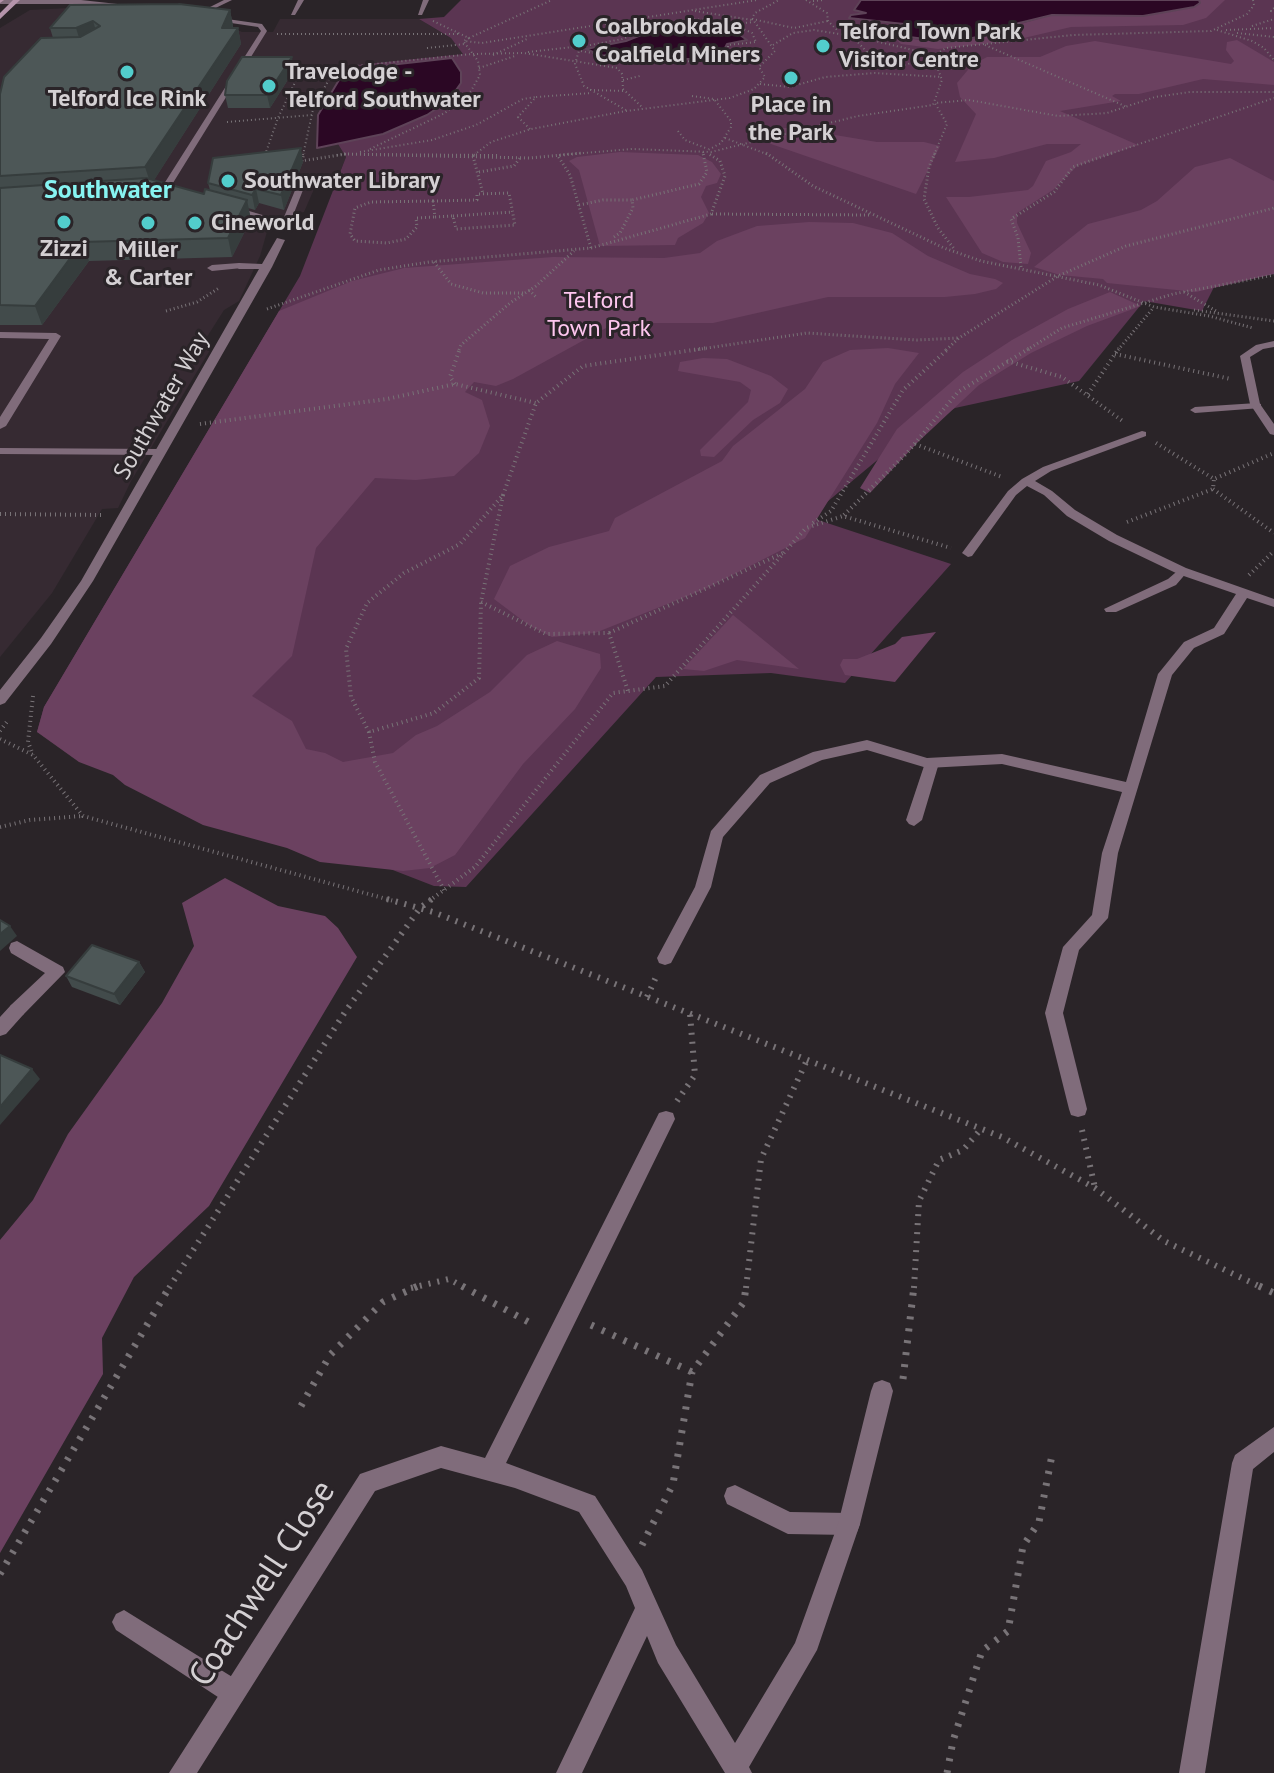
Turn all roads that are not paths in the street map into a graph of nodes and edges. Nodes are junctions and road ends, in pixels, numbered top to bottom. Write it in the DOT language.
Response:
graph roads {
  1 [pos="229,0"];
  2 [pos="301,0"];
  3 [pos="426,0"];
  4 [pos="0,1"];
  5 [pos="16,1"];
  6 [pos="81,2"];
  7 [pos="156,9"];
  8 [pos="72,12"];
  9 [pos="182,14"];
  10 [pos="293,14"];
  11 [pos="420,14"];
  12 [pos="195,16"];
  13 [pos="0,17"];
  14 [pos="165,189"];
  15 [pos="299,190"];
  16 [pos="134,191"];
  17 [pos="179,193"];
  18 [pos="221,206"];
  19 [pos="277,224"];
  20 [pos="267,267"];
  21 [pos="212,268"];
  22 [pos="0,335"];
  23 [pos="1274,344"];
  24 [pos="1257,406"];
  25 [pos="1195,410"];
  26 [pos="0,426"];
  27 [pos="1274,432"];
  28 [pos="1142,434"];
  29 [pos="0,451"];
  30 [pos="160,452"];
  31 [pos="1024,483"];
  32 [pos="968,553"];
  33 [pos="1182,571"];
  34 [pos="1238,589"];
  35 [pos="1274,603"];
  36 [pos="1111,609"];
  37 [pos="0,700"];
  38 [pos="932,763"];
  39 [pos="1131,789"];
  40 [pos="914,820"];
  41 [pos="17,948"];
  42 [pos="665,958"];
  43 [pos="0,1029"];
  44 [pos="1078,1109"];
  45 [pos="666,1119"];
  46 [pos="881,1396"];
  47 [pos="1274,1438"];
  48 [pos="491,1470"];
  49 [pos="735,1496"];
  50 [pos="849,1524"];
  51 [pos="647,1609"];
  52 [pos="124,1622"];
  53 [pos="233,1692"];
  54 [pos="737,1770"];
  55 [pos="182,1773"];
  56 [pos="569,1773"];
  57 [pos="1192,1773"];
  1 -- 12 [label="street"];
  2 -- 10 [label="street"];
  3 -- 11 [label="street"];
  4 -- 5 [label="street"];
  5 -- 6 [label="street"];
  5 -- 13 [label="street"];
  6 -- 7 [label="street"];
  6 -- 8 [label="street"];
  9 -- 12 [label="street"];
  12 -- 14 [label="street"];
  14 -- 16 [label="street"];
  14 -- 17 [label="street"];
  15 -- 19 [label="street"];
  18 -- 19 [label="street"];
  19 -- 20 [label="street, Southwater Way"];
  20 -- 21 [label="street"];
  20 -- 30 [label="street, Southwater Way"];
  22 -- 26 [label="street"];
  23 -- 24 [label="street"];
  24 -- 25 [label="street"];
  24 -- 27 [label="street"];
  28 -- 31 [label="street"];
  29 -- 30 [label="street"];
  30 -- 37 [label="street, Southwater Way"];
  31 -- 32 [label="street"];
  31 -- 33 [label="street"];
  33 -- 34 [label="street"];
  33 -- 36 [label="street"];
  34 -- 35 [label="street"];
  34 -- 39 [label="street"];
  38 -- 39 [label="street"];
  38 -- 40 [label="street"];
  38 -- 42 [label="street"];
  39 -- 44 [label="street"];
  41 -- 43 [label="street"];
  45 -- 48 [label="street"];
  46 -- 50 [label="street"];
  47 -- 57 [label="street"];
  48 -- 51 [label="street, Coachwell Close"];
  48 -- 53 [label="street, Coachwell Close"];
  49 -- 50 [label="street"];
  50 -- 54 [label="street"];
  51 -- 54 [label="street, Coachwell Close"];
  51 -- 56 [label="street"];
  52 -- 53 [label="street"];
  53 -- 55 [label="street, Coachwell Close"];
}
